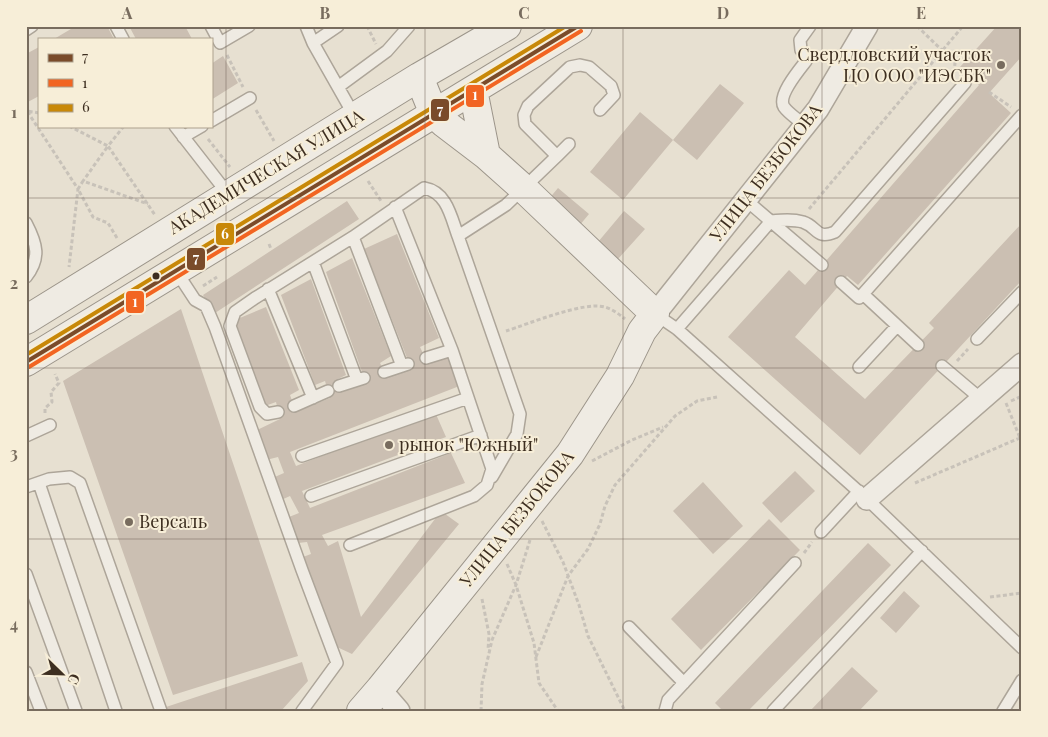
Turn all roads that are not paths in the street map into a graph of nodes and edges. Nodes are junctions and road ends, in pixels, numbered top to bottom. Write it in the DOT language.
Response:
graph roads {
  1 [pos="32,26"];
  2 [pos="116,26"];
  3 [pos="211,26"];
  4 [pos="249,26"];
  5 [pos="306,26"];
  6 [pos="338,26"];
  7 [pos="409,26"];
  8 [pos="506,26"];
  9 [pos="578,26"];
  10 [pos="810,26"];
  11 [pos="867,26"];
  12 [pos="26,30"];
  13 [pos="122,38"];
  14 [pos="313,43"];
  15 [pos="419,77"];
  16 [pos="965,84"];
  17 [pos="338,87"];
  18 [pos="473,90"];
  19 [pos="250,98"];
  20 [pos="600,110"];
  21 [pos="434,114"];
  22 [pos="1022,115"];
  23 [pos="355,117"];
  24 [pos="212,120"];
  25 [pos="805,126"];
  26 [pos="177,128"];
  27 [pos="199,128"];
  28 [pos="184,137"];
  29 [pos="569,144"];
  30 [pos="486,154"];
  31 [pos="557,156"];
  32 [pos="368,167"];
  33 [pos="230,183"];
  34 [pos="524,189"];
  35 [pos="746,200"];
  36 [pos="392,209"];
  37 [pos="771,221"];
  38 [pos="26,223"];
  39 [pos="458,236"];
  40 [pos="353,237"];
  41 [pos="313,262"];
  42 [pos="822,265"];
  43 [pos="176,271"];
  44 [pos="26,277"];
  45 [pos="841,282"];
  46 [pos="268,289"];
  47 [pos="1022,292"];
  48 [pos="863,294"];
  49 [pos="655,314"];
  50 [pos="26,320"];
  51 [pos="897,326"];
  52 [pos="677,329"];
  53 [pos="976,339"];
  54 [pos="918,345"];
  55 [pos="452,350"];
  56 [pos="426,358"];
  57 [pos="26,362"];
  58 [pos="1022,364"];
  59 [pos="859,367"];
  60 [pos="945,368"];
  61 [pos="384,372"];
  62 [pos="339,386"];
  63 [pos="328,391"];
  64 [pos="313,398"];
  65 [pos="468,398"];
  66 [pos="981,399"];
  67 [pos="294,406"];
  68 [pos="278,412"];
  69 [pos="50,425"];
  70 [pos="480,435"];
  71 [pos="26,436"];
  72 [pos="302,456"];
  73 [pos="39,483"];
  74 [pos="487,485"];
  75 [pos="26,487"];
  76 [pos="863,495"];
  77 [pos="312,496"];
  78 [pos="821,532"];
  79 [pos="350,545"];
  80 [pos="922,551"];
  81 [pos="795,563"];
  82 [pos="26,574"];
  83 [pos="629,627"];
  84 [pos="1022,648"];
  85 [pos="26,672"];
  86 [pos="1022,680"];
  87 [pos="684,682"];
  88 [pos="380,689"];
  89 [pos="41,711"];
  90 [pos="76,711"];
  91 [pos="116,711"];
  92 [pos="161,711"];
  93 [pos="302,711"];
  94 [pos="361,711"];
  95 [pos="399,711"];
  96 [pos="665,711"];
  97 [pos="773,711"];
  98 [pos="1003,711"];
  1 -- 12 [label="lane"];
  2 -- 13 [label="lane"];
  3 -- 4 [label="lane"];
  5 -- 14 [label="lane"];
  6 -- 14 [label="lane"];
  7 -- 17 [label="lane"];
  8 -- 15 [label="main road, АКАДЕМИЧЕСКАЯ УЛИЦА"];
  9 -- 18 [label="main road"];
  10 -- 25 [label="lane"];
  11 -- 25 [label="street, УЛИЦА БЕЗБОКОВА"];
  14 -- 17 [label="lane"];
  15 -- 21 [label="main road"];
  15 -- 23 [label="main road, АКАДЕМИЧЕСКАЯ УЛИЦА"];
  16 -- 37 [label="lane"];
  17 -- 23 [label="lane"];
  18 -- 21 [label="main road"];
  18 -- 30 [label="main road"];
  19 -- 24 [label="lane"];
  20 -- 31 [label="lane"];
  21 -- 30 [label="main road"];
  21 -- 32 [label="main road"];
  22 -- 48 [label="lane"];
  23 -- 32 [label="main road"];
  23 -- 33 [label="main road, АКАДЕМИЧЕСКАЯ УЛИЦА"];
  25 -- 35 [label="street, УЛИЦА БЕЗБОКОВА"];
  26 -- 28 [label="lane"];
  27 -- 28 [label="lane"];
  28 -- 33 [label="lane"];
  29 -- 31 [label="lane"];
  30 -- 34 [label="main road"];
  31 -- 34 [label="lane"];
  32 -- 43 [label="main road"];
  33 -- 50 [label="main road, АКАДЕМИЧЕСКАЯ УЛИЦА"];
  34 -- 39 [label="lane"];
  34 -- 49 [label="main road"];
  35 -- 37 [label="lane"];
  35 -- 49 [label="street, УЛИЦА БЕЗБОКОВА"];
  36 -- 39 [label="lane"];
  36 -- 40 [label="lane"];
  36 -- 55 [label="lane"];
  37 -- 42 [label="lane"];
  37 -- 52 [label="lane"];
  38 -- 44 [label="lane"];
  39 -- 74 [label="lane"];
  40 -- 41 [label="lane"];
  40 -- 61 [label="lane"];
  41 -- 46 [label="lane"];
  41 -- 62 [label="lane"];
  43 -- 57 [label="main road"];
  43 -- 93 [label="lane"];
  45 -- 48 [label="lane"];
  46 -- 64 [label="lane"];
  46 -- 68 [label="lane"];
  47 -- 53 [label="lane"];
  48 -- 51 [label="lane"];
  49 -- 52 [label="lane"];
  49 -- 88 [label="main road, УЛИЦА БЕЗБОКОВА"];
  51 -- 54 [label="lane"];
  51 -- 59 [label="lane"];
  52 -- 76 [label="lane"];
  55 -- 56 [label="lane"];
  55 -- 65 [label="lane"];
  58 -- 66 [label="street"];
  60 -- 66 [label="lane"];
  63 -- 64 [label="lane"];
  64 -- 67 [label="lane"];
  65 -- 70 [label="lane"];
  65 -- 72 [label="lane"];
  66 -- 76 [label="street"];
  69 -- 71 [label="lane"];
  70 -- 74 [label="lane"];
  70 -- 77 [label="lane"];
  73 -- 75 [label="lane"];
  73 -- 91 [label="lane"];
  73 -- 92 [label="lane"];
  74 -- 79 [label="lane"];
  76 -- 78 [label="lane"];
  76 -- 80 [label="lane"];
  80 -- 84 [label="lane"];
  80 -- 97 [label="lane"];
  81 -- 87 [label="lane"];
  82 -- 90 [label="lane"];
  83 -- 87 [label="lane"];
  85 -- 89 [label="lane"];
  86 -- 98 [label="lane"];
  87 -- 96 [label="lane"];
  88 -- 94 [label="main road, УЛИЦА БЕЗБОКОВА"];
  88 -- 95 [label="street"];
}
